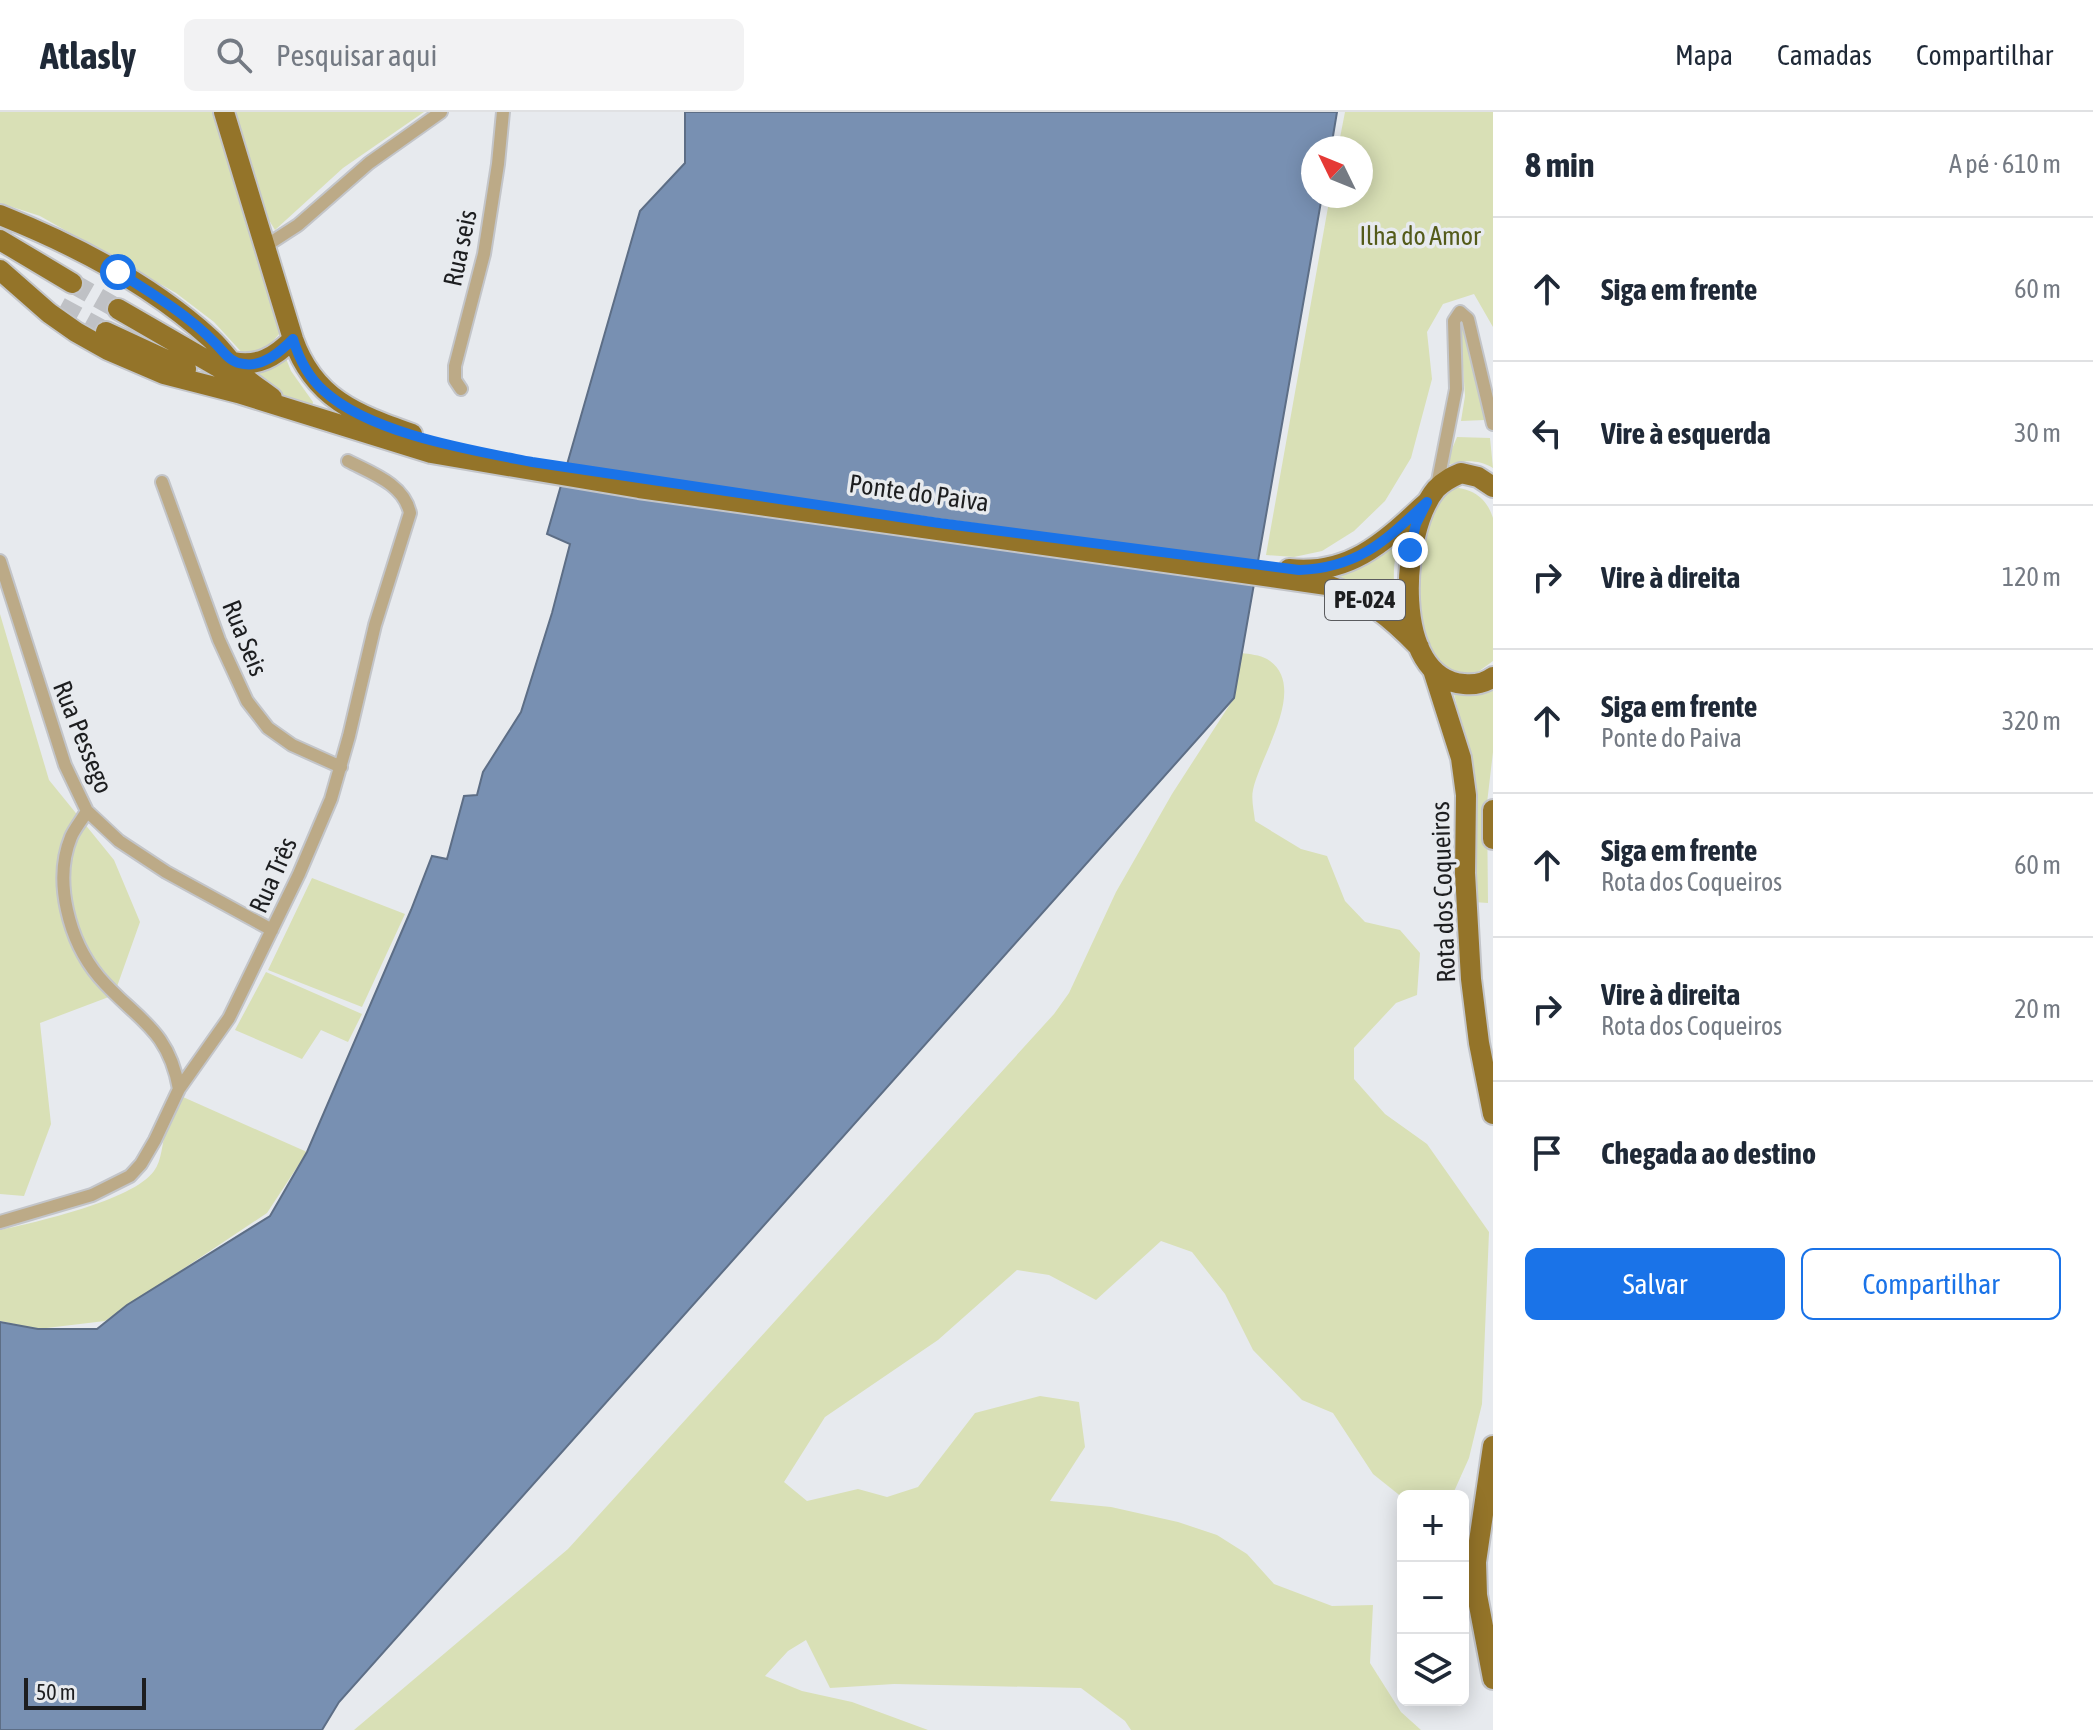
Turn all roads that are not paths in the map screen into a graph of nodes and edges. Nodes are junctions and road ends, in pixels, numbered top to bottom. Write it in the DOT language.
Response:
graph roads {
  1 [pos="224,112"];
  2 [pos="441,112"];
  3 [pos="503,112"];
  4 [pos="0,215"];
  5 [pos="0,223"];
  6 [pos="0,240"];
  7 [pos="264,247"];
  8 [pos="0,250"];
  9 [pos="0,261"];
  10 [pos="0,270"];
  11 [pos="66,295"];
  12 [pos="293,339"];
  13 [pos="238,377"];
  14 [pos="461,389"];
  15 [pos="283,407"];
  16 [pos="1493,424"];
  17 [pos="348,461"];
  18 [pos="532,467"];
  19 [pos="162,482"];
  20 [pos="1493,487"];
  21 [pos="1432,494"];
  22 [pos="0,561"];
  23 [pos="1297,575"];
  24 [pos="1419,647"];
  25 [pos="1433,670"];
  26 [pos="1493,677"];
  27 [pos="341,767"];
  28 [pos="1493,810"];
  29 [pos="87,811"];
  30 [pos="1493,839"];
  31 [pos="272,930"];
  32 [pos="179,1089"];
  33 [pos="1493,1114"];
  34 [pos="0,1222"];
  35 [pos="1493,1446"];
  36 [pos="1493,1679"];
  1 -- 7 [label="main road"];
  2 -- 7 [label="street"];
  3 -- 14 [label="street, Rua seis"];
  4 -- 13 [label="main road"];
  5 -- 13 [label="main road"];
  6 -- 11 [label="main road"];
  7 -- 12 [label="main road"];
  8 -- 11 [label="main road"];
  9 -- 11 [label="main road"];
  10 -- 13 [label="main road"];
  12 -- 13 [label="main road"];
  12 -- 18 [label="main road"];
  13 -- 15 [label="main road"];
  13 -- 15 [label="main road"];
  15 -- 18 [label="main road"];
  16 -- 21 [label="street"];
  17 -- 27 [label="street, Rua Três"];
  18 -- 23 [label="main road, Ponte do Paiva / PE-024"];
  19 -- 27 [label="street, Rua Seis"];
  20 -- 21 [label="main road, PE-024"];
  21 -- 23 [label="main road, PE-024"];
  21 -- 24 [label="main road, Rota dos Coqueiros / PE-024"];
  22 -- 29 [label="street, Rua Pessego"];
  23 -- 24 [label="main road, Rota dos Coqueiros / PE-024"];
  24 -- 25 [label="main road, Rota dos Coqueiros / PE-024"];
  25 -- 26 [label="main road"];
  25 -- 33 [label="main road, Rota dos Coqueiros / PE-024"];
  27 -- 31 [label="street, Rua Três"];
  28 -- 30 [label="main road, Rota dos Coqueiros"];
  29 -- 31 [label="street, Rua Pessego"];
  29 -- 32 [label="street"];
  31 -- 32 [label="street, Rua Três"];
  32 -- 34 [label="street, Rua Três"];
  35 -- 36 [label="main road"];
}
